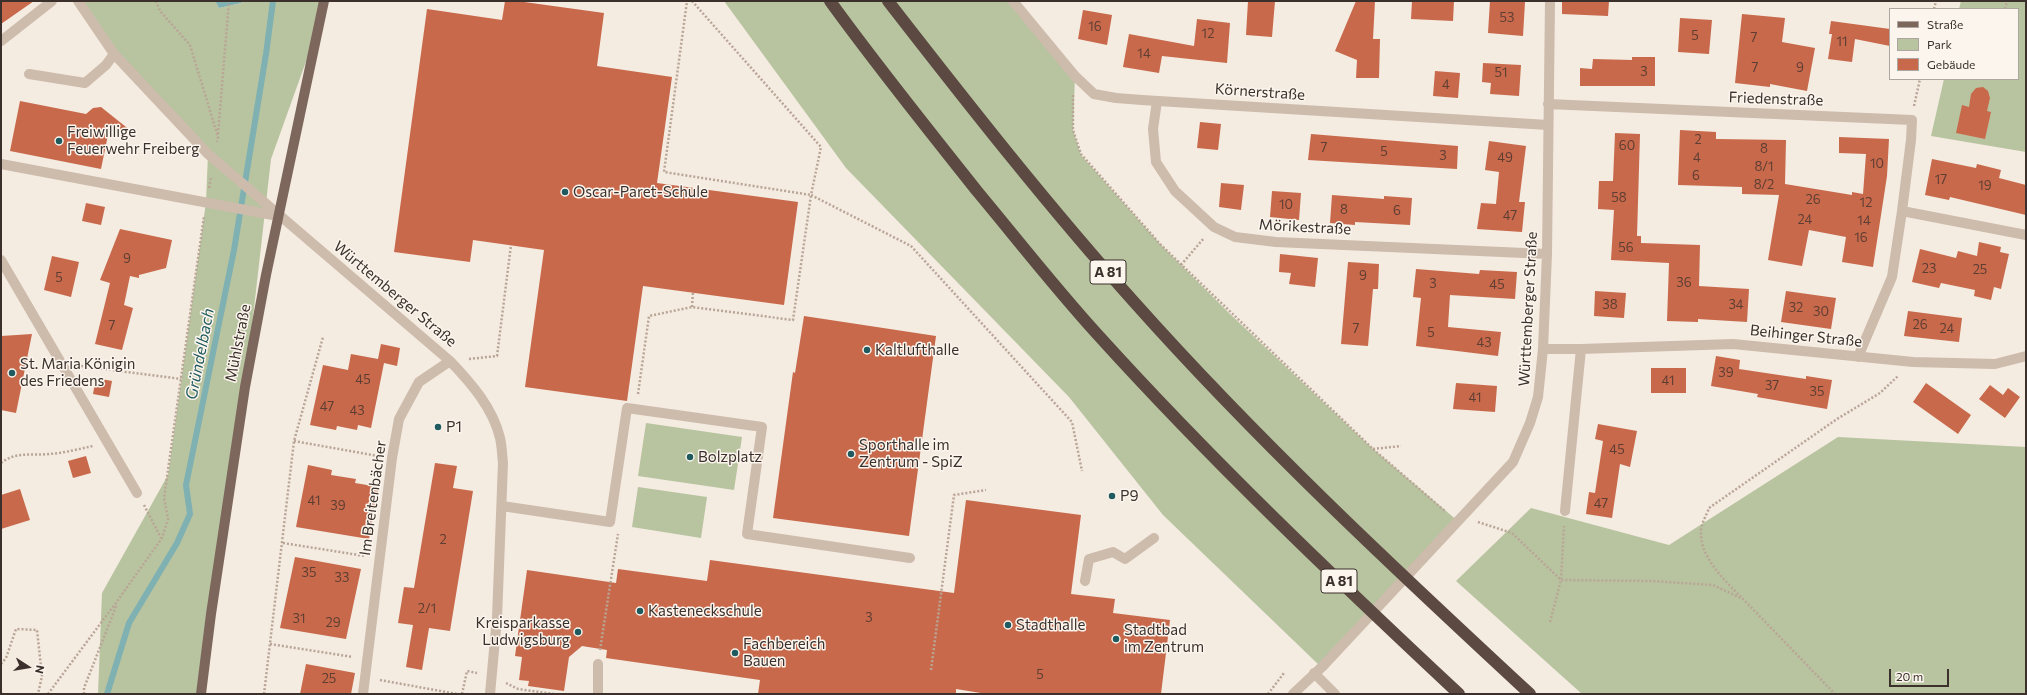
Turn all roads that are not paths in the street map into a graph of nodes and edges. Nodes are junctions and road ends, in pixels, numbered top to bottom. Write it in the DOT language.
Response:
graph roads {
  1 [pos="52,1"];
  2 [pos="78,1"];
  3 [pos="324,1"];
  4 [pos="830,1"];
  5 [pos="888,1"];
  6 [pos="1013,1"];
  7 [pos="1550,1"];
  8 [pos="1,41"];
  9 [pos="114,54"];
  10 [pos="29,74"];
  11 [pos="1157,101"];
  12 [pos="1548,104"];
  13 [pos="1548,125"];
  14 [pos="1,164"];
  15 [pos="1902,211"];
  16 [pos="279,216"];
  17 [pos="2026,235"];
  18 [pos="1547,254"];
  19 [pos="1,260"];
  20 [pos="1543,349"];
  21 [pos="1581,349"];
  22 [pos="2026,356"];
  23 [pos="1858,357"];
  24 [pos="450,361"];
  25 [pos="137,493"];
  26 [pos="502,506"];
  27 [pos="1565,511"];
  28 [pos="1154,538"];
  29 [pos="910,558"];
  30 [pos="1085,581"];
  31 [pos="598,664"];
  32 [pos="1314,673"];
  33 [pos="201,694"];
  34 [pos="363,694"];
  35 [pos="490,694"];
  36 [pos="598,694"];
  37 [pos="1293,694"];
  38 [pos="1336,694"];
  39 [pos="1459,694"];
  40 [pos="1530,694"];
  1 -- 8 [label="street"];
  2 -- 9 [label="street, Württemberger Straße"];
  3 -- 16 [label="main road, Mühlstraße"];
  4 -- 39 [label="highway, A 81"];
  5 -- 40 [label="highway, A 81"];
  6 -- 11 [label="street, Körnerstraße"];
  7 -- 12 [label="street, Württemberger Straße"];
  9 -- 10 [label="street"];
  9 -- 24 [label="street, Württemberger Straße"];
  11 -- 13 [label="street, Körnerstraße"];
  11 -- 18 [label="street, Mörikestraße"];
  12 -- 13 [label="street, Württemberger Straße"];
  12 -- 15 [label="street, Friedenstraße"];
  13 -- 18 [label="street, Württemberger Straße"];
  14 -- 16 [label="street"];
  15 -- 17 [label="street"];
  15 -- 23 [label="street"];
  16 -- 33 [label="main road, Mühlstraße"];
  18 -- 20 [label="street, Württemberger Straße"];
  19 -- 25 [label="street"];
  20 -- 21 [label="street, Beihinger Straße"];
  20 -- 32 [label="street, Württemberger Straße"];
  21 -- 23 [label="street, Beihinger Straße"];
  21 -- 27 [label="street"];
  22 -- 23 [label="street, Beihinger Straße"];
  24 -- 26 [label="street, Württemberger Straße"];
  24 -- 34 [label="street, Im Breitenbächer"];
  26 -- 29 [label="street"];
  26 -- 35 [label="street, Württemberger Straße"];
  28 -- 30 [label="street"];
  31 -- 36 [label="street"];
  32 -- 37 [label="street, Württemberger Straße"];
  32 -- 38 [label="street"];
}
